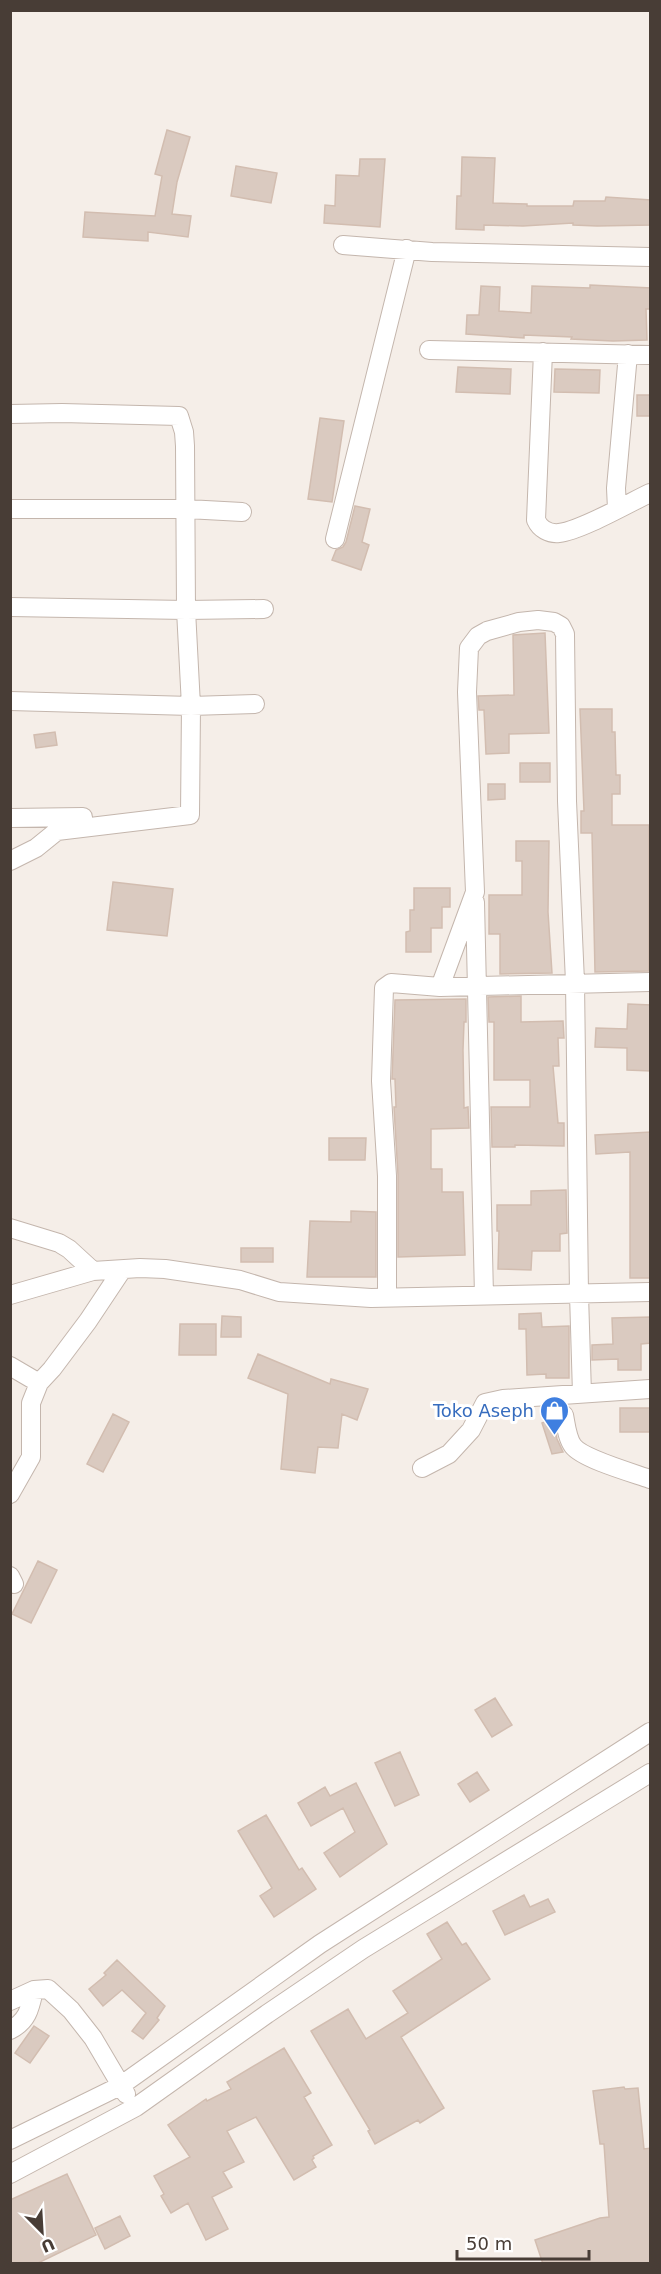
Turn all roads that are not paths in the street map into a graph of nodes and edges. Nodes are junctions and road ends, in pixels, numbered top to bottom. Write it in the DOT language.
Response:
graph roads {
  1 [pos="343,245"];
  2 [pos="407,249"];
  3 [pos="651,257"];
  4 [pos="429,350"];
  5 [pos="543,352"];
  6 [pos="628,354"];
  7 [pos="651,355"];
  8 [pos="10,414"];
  9 [pos="651,493"];
  10 [pos="187,508"];
  11 [pos="10,509"];
  12 [pos="617,509"];
  13 [pos="242,512"];
  14 [pos="335,539"];
  15 [pos="10,607"];
  16 [pos="264,609"];
  17 [pos="186,610"];
  18 [pos="10,701"];
  19 [pos="255,704"];
  20 [pos="191,706"];
  21 [pos="190,815"];
  22 [pos="10,818"];
  23 [pos="10,861"];
  24 [pos="474,892"];
  25 [pos="575,982"];
  26 [pos="651,982"];
  27 [pos="477,986"];
  28 [pos="440,987"];
  29 [pos="10,1228"];
  30 [pos="122,1270"];
  31 [pos="93,1271"];
  32 [pos="651,1292"];
  33 [pos="579,1294"];
  34 [pos="10,1295"];
  35 [pos="484,1296"];
  36 [pos="387,1298"];
  37 [pos="10,1366"];
  38 [pos="39,1383"];
  39 [pos="651,1389"];
  40 [pos="582,1394"];
  41 [pos="564,1415"];
  42 [pos="422,1468"];
  43 [pos="651,1479"];
  44 [pos="10,1494"];
  45 [pos="651,1732"];
  46 [pos="651,1773"];
  47 [pos="34,1990"];
  48 [pos="10,2001"];
  49 [pos="10,2030"];
  50 [pos="120,2086"];
  51 [pos="136,2107"];
  52 [pos="10,2140"];
  53 [pos="10,2174"];
  1 -- 2 [label="street"];
  2 -- 3 [label="street"];
  2 -- 14 [label="street"];
  4 -- 5 [label="street"];
  5 -- 6 [label="street"];
  5 -- 12 [label="street"];
  6 -- 7 [label="street"];
  6 -- 12 [label="street"];
  8 -- 10 [label="street"];
  9 -- 12 [label="street"];
  10 -- 11 [label="street"];
  10 -- 13 [label="street"];
  10 -- 17 [label="street"];
  15 -- 17 [label="street"];
  16 -- 17 [label="street"];
  17 -- 20 [label="street"];
  18 -- 20 [label="street"];
  19 -- 20 [label="street"];
  20 -- 21 [label="street"];
  21 -- 22 [label="street"];
  21 -- 23 [label="street"];
  24 -- 25 [label="street"];
  24 -- 27 [label="street"];
  24 -- 28 [label="street"];
  25 -- 26 [label="street"];
  25 -- 27 [label="street"];
  25 -- 33 [label="street"];
  27 -- 28 [label="street"];
  27 -- 35 [label="street"];
  28 -- 36 [label="street"];
  29 -- 31 [label="street"];
  30 -- 31 [label="street"];
  30 -- 36 [label="street"];
  30 -- 38 [label="street"];
  31 -- 34 [label="street"];
  32 -- 33 [label="street"];
  33 -- 35 [label="street"];
  33 -- 40 [label="street"];
  35 -- 36 [label="street"];
  37 -- 38 [label="street"];
  38 -- 44 [label="street"];
  39 -- 40 [label="street"];
  40 -- 42 [label="street"];
  41 -- 43 [label="street"];
  45 -- 50 [label="street"];
  46 -- 51 [label="street"];
  47 -- 48 [label="street"];
  47 -- 49 [label="street"];
  47 -- 50 [label="street"];
  50 -- 51 [label="street"];
  50 -- 52 [label="street"];
  51 -- 53 [label="street"];
}
